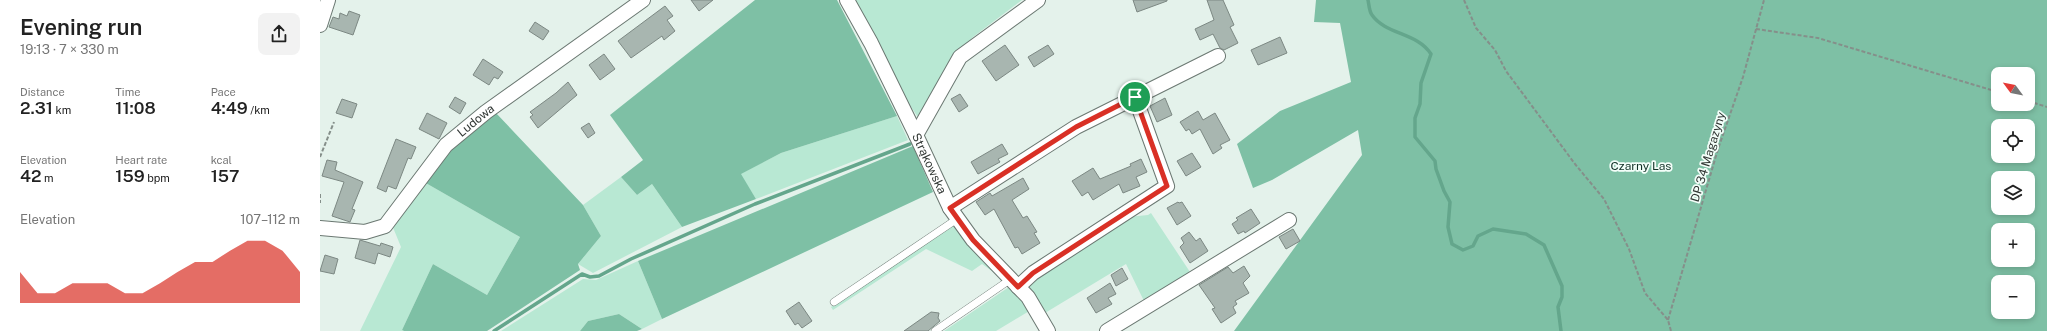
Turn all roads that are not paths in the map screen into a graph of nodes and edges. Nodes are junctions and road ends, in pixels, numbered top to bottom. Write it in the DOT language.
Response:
graph roads {
  1 [pos="328,0"];
  2 [pos="643,0"];
  3 [pos="847,0"];
  4 [pos="1038,0"];
  5 [pos="320,25"];
  6 [pos="1218,56"];
  7 [pos="1135,97"];
  8 [pos="916,134"];
  9 [pos="954,214"];
  10 [pos="1289,220"];
  11 [pos="320,228"];
  12 [pos="1015,283"];
  13 [pos="834,302"];
  14 [pos="935,331"];
  15 [pos="1048,331"];
  16 [pos="1107,331"];
  1 -- 5 [label="street"];
  2 -- 11 [label="street, Ludowa"];
  3 -- 8 [label="street, Strąkowska"];
  4 -- 8 [label="street"];
  6 -- 7 [label="street"];
  7 -- 9 [label="street"];
  7 -- 12 [label="street"];
  8 -- 9 [label="street, Strąkowska"];
  9 -- 12 [label="street, Strąkowska"];
  9 -- 13 [label="lane"];
  10 -- 16 [label="street"];
  12 -- 14 [label="lane"];
  12 -- 15 [label="street, Strąkowska"];
}
